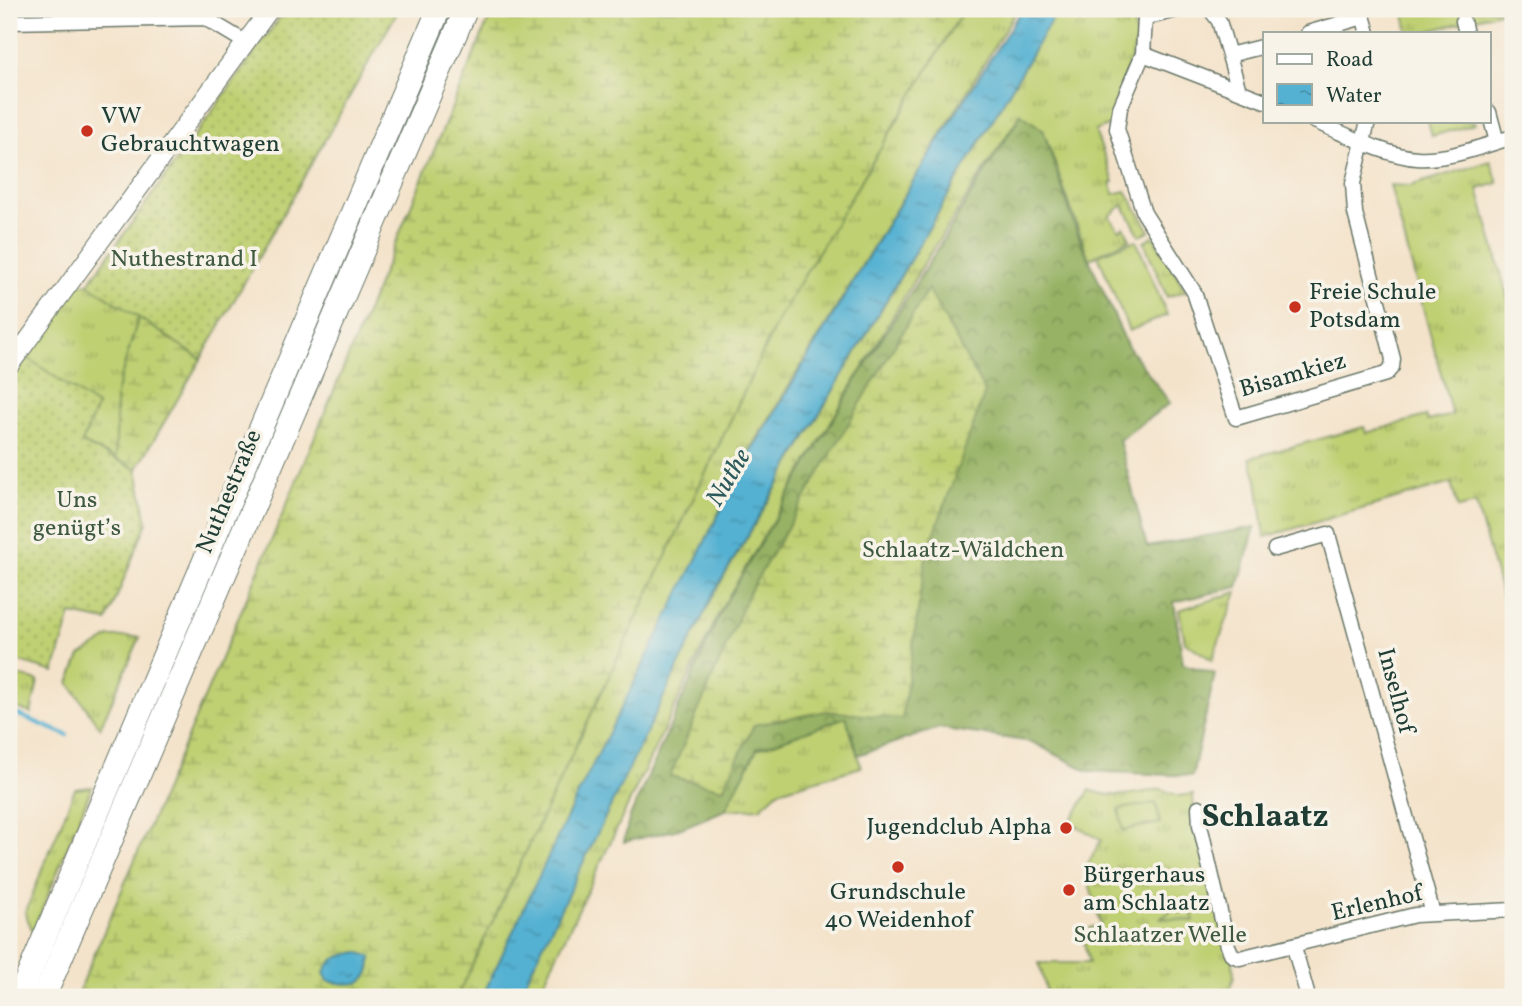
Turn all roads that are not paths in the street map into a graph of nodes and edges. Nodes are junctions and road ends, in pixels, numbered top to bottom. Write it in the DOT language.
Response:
graph roads {
  1 [pos="270,9"];
  2 [pos="439,9"];
  3 [pos="466,9"];
  4 [pos="1181,9"];
  5 [pos="1210,9"];
  6 [pos="1144,13"];
  7 [pos="1362,13"];
  8 [pos="9,22"];
  9 [pos="1311,32"];
  10 [pos="1367,32"];
  11 [pos="245,42"];
  12 [pos="1263,46"];
  13 [pos="1143,54"];
  14 [pos="1229,55"];
  15 [pos="1239,91"];
  16 [pos="1263,100"];
  17 [pos="1490,116"];
  18 [pos="1316,122"];
  19 [pos="1368,122"];
  20 [pos="1513,138"];
  21 [pos="1364,141"];
  22 [pos="1497,142"];
  23 [pos="9,366"];
  24 [pos="1275,549"];
  25 [pos="1199,807"];
  26 [pos="1513,910"];
  27 [pos="1433,914"];
  28 [pos="1294,947"];
  29 [pos="19,997"];
  30 [pos="44,997"];
  31 [pos="1308,997"];
  1 -- 11 [label="street"];
  2 -- 29 [label="highway, Nuthestraße"];
  3 -- 30 [label="highway, Nuthestraße"];
  4 -- 6 [label="street, Bisamkiez"];
  5 -- 14 [label="street"];
  6 -- 13 [label="street, Bisamkiez"];
  7 -- 9 [label="street"];
  7 -- 10 [label="street"];
  8 -- 11 [label="street"];
  11 -- 23 [label="street"];
  12 -- 14 [label="street"];
  13 -- 15 [label="street"];
  13 -- 21 [label="street, Bisamkiez"];
  14 -- 15 [label="street"];
  15 -- 16 [label="street"];
  17 -- 22 [label="street"];
  18 -- 21 [label="street"];
  19 -- 21 [label="street"];
  20 -- 22 [label="street"];
  21 -- 22 [label="street"];
  24 -- 27 [label="street, Inselhof"];
  25 -- 28 [label="street, Erlenhof"];
  26 -- 27 [label="street, Erlenhof"];
  27 -- 28 [label="street, Erlenhof"];
  28 -- 31 [label="street"];
}
